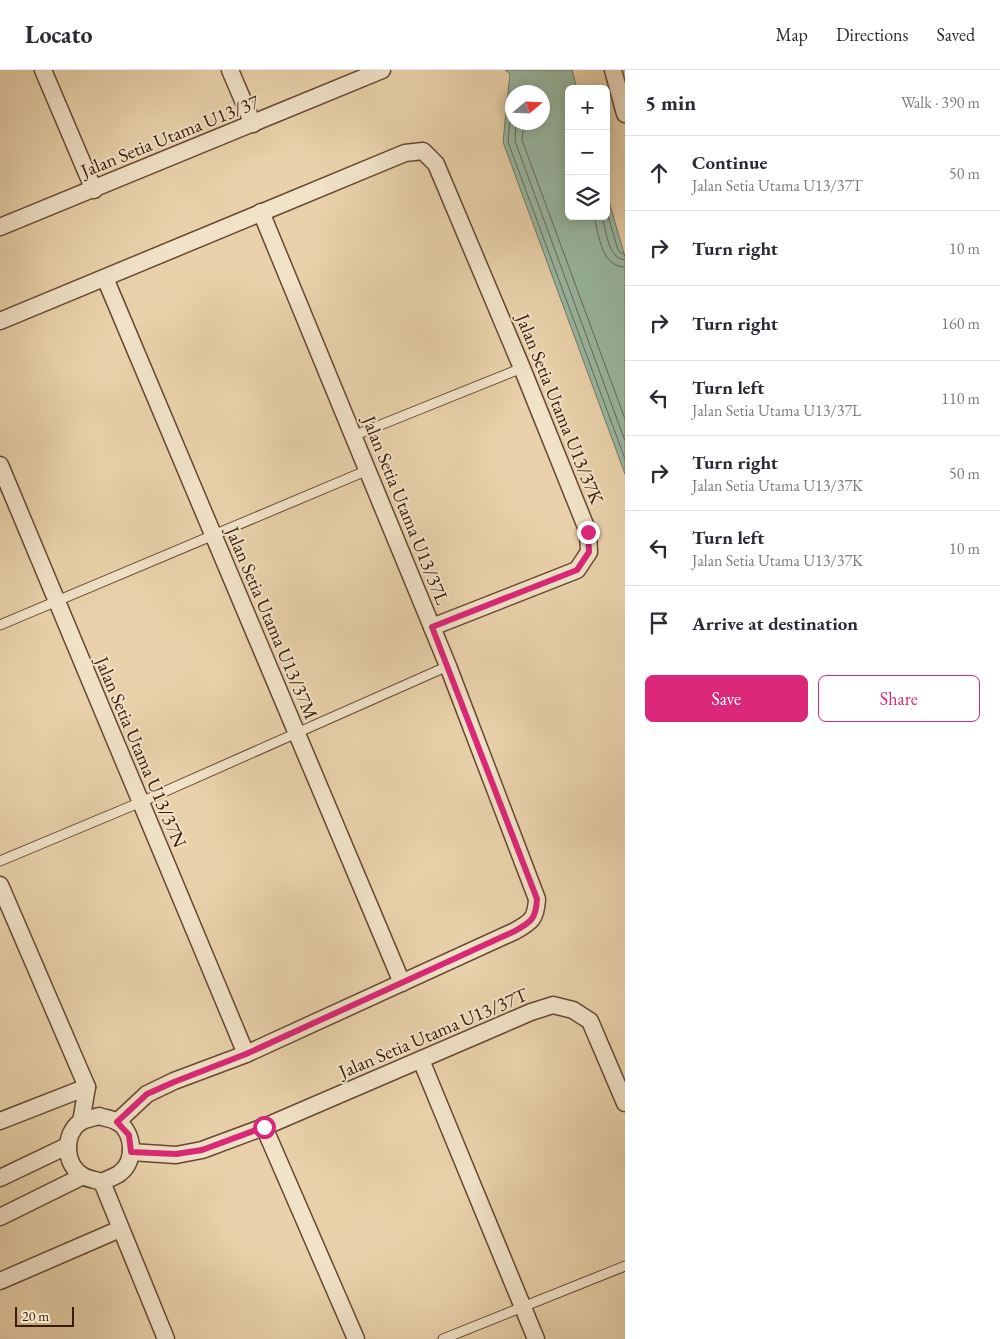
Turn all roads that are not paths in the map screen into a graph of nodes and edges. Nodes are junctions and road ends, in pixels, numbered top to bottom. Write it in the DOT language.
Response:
graph roads {
  1 [pos="43,70"];
  2 [pos="230,70"];
  3 [pos="382,70"];
  4 [pos="613,70"];
  5 [pos="625,114"];
  6 [pos="252,124"];
  7 [pos="94,190"];
  8 [pos="262,212"];
  9 [pos="0,227"];
  10 [pos="105,278"];
  11 [pos="0,321"];
  12 [pos="522,368"];
  13 [pos="354,436"];
  14 [pos="0,465"];
  15 [pos="368,470"];
  16 [pos="213,536"];
  17 [pos="57,602"];
  18 [pos="0,625"];
  19 [pos="432,627"];
  20 [pos="448,666"];
  21 [pos="296,732"];
  22 [pos="141,802"];
  23 [pos="0,861"];
  24 [pos="0,885"];
  25 [pos="402,983"];
  26 [pos="246,1054"];
  27 [pos="421,1060"];
  28 [pos="87,1087"];
  29 [pos="625,1103"];
  30 [pos="0,1121"];
  31 [pos="81,1122"];
  32 [pos="117,1122"];
  33 [pos="264,1127"];
  34 [pos="67,1146"];
  35 [pos="131,1152"];
  36 [pos="83,1176"];
  37 [pos="0,1178"];
  38 [pos="102,1182"];
  39 [pos="0,1217"];
  40 [pos="120,1229"];
  41 [pos="625,1266"];
  42 [pos="0,1281"];
  43 [pos="523,1307"];
  44 [pos="166,1339"];
  45 [pos="356,1339"];
  46 [pos="443,1339"];
  47 [pos="536,1339"];
  1 -- 7 [label="street"];
  2 -- 6 [label="street"];
  3 -- 6 [label="street, Jalan Setia Utama U13/37"];
  4 -- 5 [label="street"];
  6 -- 7 [label="street, Jalan Setia Utama U13/37"];
  7 -- 9 [label="street, Jalan Setia Utama U13/37"];
  8 -- 10 [label="street"];
  8 -- 12 [label="street, Jalan Setia Utama U13/37K"];
  8 -- 13 [label="street, Jalan Setia Utama U13/37L"];
  10 -- 11 [label="street"];
  10 -- 16 [label="street, Jalan Setia Utama U13/37M"];
  12 -- 13 [label="lane"];
  12 -- 19 [label="street, Jalan Setia Utama U13/37K"];
  13 -- 15 [label="street, Jalan Setia Utama U13/37L"];
  14 -- 17 [label="street, Jalan Setia Utama U13/37N"];
  15 -- 16 [label="lane"];
  15 -- 19 [label="street, Jalan Setia Utama U13/37L"];
  16 -- 17 [label="lane"];
  16 -- 21 [label="street, Jalan Setia Utama U13/37M"];
  17 -- 18 [label="lane"];
  17 -- 22 [label="street, Jalan Setia Utama U13/37N"];
  19 -- 20 [label="street, Jalan Setia Utama U13/37L"];
  20 -- 21 [label="lane"];
  20 -- 25 [label="street, Jalan Setia Utama U13/37L"];
  21 -- 22 [label="lane"];
  21 -- 25 [label="street, Jalan Setia Utama U13/37M"];
  22 -- 23 [label="lane"];
  22 -- 26 [label="street, Jalan Setia Utama U13/37N"];
  24 -- 28 [label="street"];
  25 -- 26 [label="street"];
  26 -- 32 [label="street"];
  27 -- 29 [label="street, Jalan Setia Utama U13/37T"];
  27 -- 33 [label="street, Jalan Setia Utama U13/37T"];
  27 -- 43 [label="street"];
  28 -- 30 [label="street"];
  28 -- 31 [label="street"];
  31 -- 32 [label="street"];
  31 -- 34 [label="street"];
  32 -- 35 [label="street"];
  33 -- 35 [label="street, Jalan Setia Utama U13/37T"];
  33 -- 45 [label="street"];
  34 -- 36 [label="street"];
  34 -- 37 [label="street"];
  35 -- 38 [label="street"];
  36 -- 38 [label="street"];
  36 -- 39 [label="street"];
  38 -- 40 [label="street"];
  40 -- 42 [label="street"];
  40 -- 44 [label="street"];
  41 -- 43 [label="lane"];
  43 -- 46 [label="lane"];
  43 -- 47 [label="street"];
}
